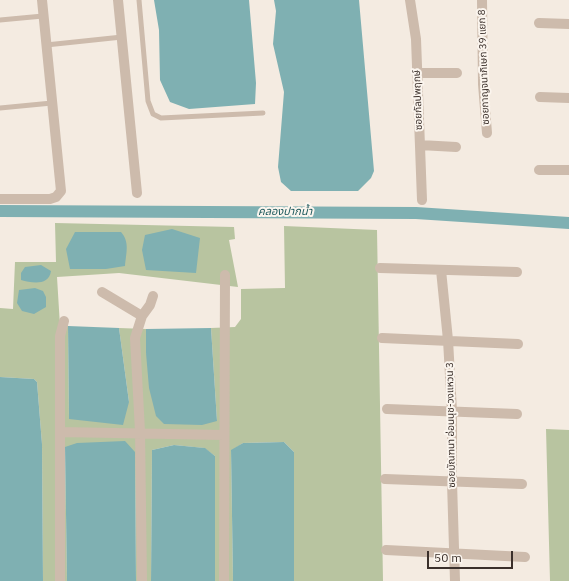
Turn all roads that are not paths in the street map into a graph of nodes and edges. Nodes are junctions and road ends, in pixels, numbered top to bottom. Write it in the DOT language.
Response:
graph roads {
  1 [pos="42,0"];
  2 [pos="118,0"];
  3 [pos="139,0"];
  4 [pos="410,0"];
  5 [pos="482,0"];
  6 [pos="44,16"];
  7 [pos="0,20"];
  8 [pos="540,23"];
  9 [pos="569,24"];
  10 [pos="122,37"];
  11 [pos="46,45"];
  12 [pos="418,73"];
  13 [pos="457,73"];
  14 [pos="540,98"];
  15 [pos="569,98"];
  16 [pos="52,103"];
  17 [pos="0,108"];
  18 [pos="263,114"];
  19 [pos="487,133"];
  20 [pos="420,145"];
  21 [pos="456,148"];
  22 [pos="539,170"];
  23 [pos="569,170"];
  24 [pos="137,193"];
  25 [pos="0,199"];
  26 [pos="422,200"];
  27 [pos="380,268"];
  28 [pos="441,270"];
  29 [pos="517,272"];
  30 [pos="225,275"];
  31 [pos="102,292"];
  32 [pos="152,296"];
  33 [pos="142,316"];
  34 [pos="64,320"];
  35 [pos="382,338"];
  36 [pos="448,340"];
  37 [pos="518,344"];
  38 [pos="387,409"];
  39 [pos="452,411"];
  40 [pos="517,414"];
  41 [pos="60,432"];
  42 [pos="140,433"];
  43 [pos="224,435"];
  44 [pos="385,479"];
  45 [pos="452,482"];
  46 [pos="522,484"];
  47 [pos="386,550"];
  48 [pos="454,553"];
  49 [pos="524,557"];
  50 [pos="60,581"];
  51 [pos="142,581"];
  52 [pos="224,581"];
  53 [pos="455,581"];
  1 -- 6 [label="street"];
  2 -- 10 [label="street"];
  3 -- 18 [label="lane"];
  4 -- 12 [label="street, ซอยกัลปพฤกษ์"];
  5 -- 19 [label="street, ซอยกาญจนาภิเษก 39 แยก 8"];
  6 -- 7 [label="lane"];
  6 -- 11 [label="street"];
  8 -- 9 [label="street"];
  10 -- 11 [label="lane"];
  10 -- 24 [label="street"];
  11 -- 16 [label="street"];
  12 -- 13 [label="street"];
  12 -- 20 [label="street, ซอยกัลปพฤกษ์"];
  14 -- 15 [label="street"];
  16 -- 17 [label="lane"];
  16 -- 25 [label="street"];
  20 -- 21 [label="street"];
  20 -- 26 [label="street, ซอยกัลปพฤกษ์"];
  22 -- 23 [label="street"];
  27 -- 28 [label="street"];
  28 -- 29 [label="street"];
  28 -- 36 [label="street, ซอยมัณฑนา อ่อนนุช-วงแหวน 3"];
  30 -- 43 [label="street"];
  31 -- 33 [label="street"];
  32 -- 33 [label="street"];
  33 -- 42 [label="street"];
  34 -- 41 [label="street"];
  35 -- 36 [label="street"];
  36 -- 37 [label="street"];
  36 -- 39 [label="street, ซอยมัณฑนา อ่อนนุช-วงแหวน 3"];
  38 -- 39 [label="street"];
  39 -- 40 [label="street"];
  39 -- 45 [label="street, ซอยมัณฑนา อ่อนนุช-วงแหวน 3"];
  41 -- 42 [label="street"];
  41 -- 50 [label="street"];
  42 -- 43 [label="street"];
  42 -- 51 [label="street"];
  43 -- 52 [label="street"];
  44 -- 45 [label="street"];
  45 -- 46 [label="street"];
  45 -- 48 [label="street, ซอยมัณฑนา อ่อนนุช-วงแหวน 3"];
  47 -- 48 [label="street"];
  48 -- 49 [label="street"];
  48 -- 53 [label="street, ซอยมัณฑนา อ่อนนุช-วงแหวน 3"];
}
